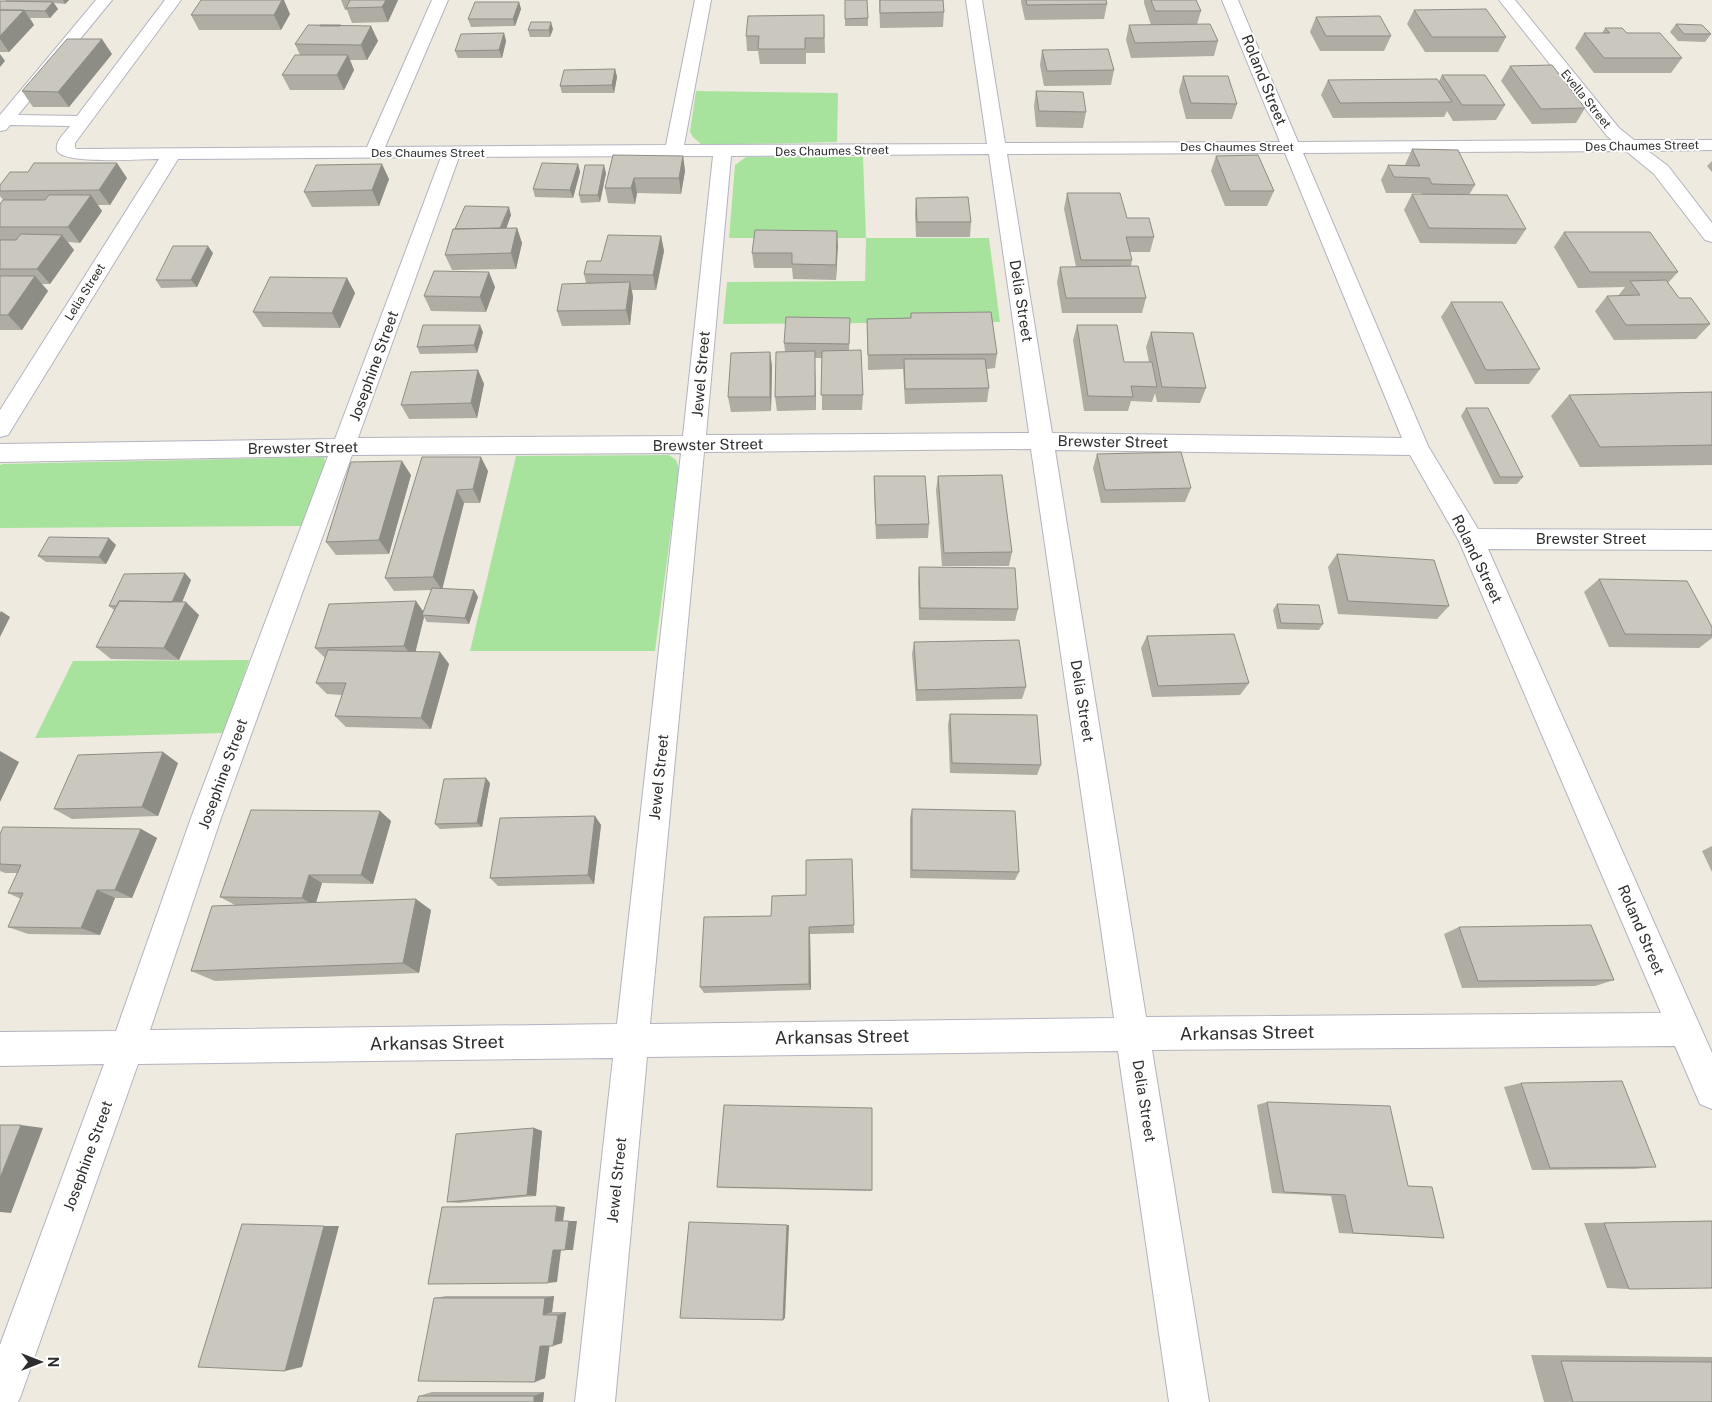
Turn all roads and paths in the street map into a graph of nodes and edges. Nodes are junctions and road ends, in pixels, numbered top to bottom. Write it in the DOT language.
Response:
graph roads {
  1 [pos="104,0"];
  2 [pos="173,0"];
  3 [pos="440,0"];
  4 [pos="703,0"];
  5 [pos="974,0"];
  6 [pos="1230,0"];
  7 [pos="1507,0"];
  8 [pos="82,121"];
  9 [pos="2,123"];
  10 [pos="1712,145"];
  11 [pos="1290,146"];
  12 [pos="1631,147"];
  13 [pos="997,148"];
  14 [pos="674,152"];
  15 [pos="722,152"];
  16 [pos="373,153"];
  17 [pos="452,153"];
  18 [pos="171,154"];
  19 [pos="1712,236"];
  20 [pos="0,429"];
  21 [pos="1042,441"];
  22 [pos="695,445"];
  23 [pos="344,447"];
  24 [pos="1416,447"];
  25 [pos="0,453"];
  26 [pos="1471,538"];
  27 [pos="1712,540"];
  28 [pos="1684,1029"];
  29 [pos="1134,1034"];
  30 [pos="631,1040"];
  31 [pos="127,1048"];
  32 [pos="0,1049"];
  33 [pos="1712,1092"];
  34 [pos="0,1398"];
  35 [pos="595,1402"];
  36 [pos="1189,1402"];
  1 -- 9 [label="street"];
  2 -- 8 [label="street"];
  3 -- 16 [label="street"];
  4 -- 14 [label="street"];
  5 -- 13 [label="street, Delia Street"];
  6 -- 11 [label="street, Roland Street"];
  7 -- 12 [label="street, Evella Street"];
  8 -- 9 [label="street"];
  8 -- 18 [label="street, Des Chaumes Street"];
  10 -- 12 [label="street, Des Chaumes Street"];
  11 -- 12 [label="street, Des Chaumes Street"];
  11 -- 13 [label="street, Des Chaumes Street"];
  11 -- 24 [label="street, Roland Street"];
  12 -- 19 [label="street, Evella Street"];
  13 -- 15 [label="street, Des Chaumes Street"];
  13 -- 21 [label="street, Delia Street"];
  14 -- 15 [label="street, Des Chaumes Street"];
  14 -- 17 [label="street, Des Chaumes Street"];
  15 -- 22 [label="street, Jewel Street"];
  16 -- 17 [label="street, Des Chaumes Street"];
  16 -- 18 [label="street, Des Chaumes Street"];
  17 -- 23 [label="street, Josephine Street"];
  18 -- 20 [label="street, Lelia Street"];
  21 -- 22 [label="street, Brewster Street"];
  21 -- 24 [label="street, Brewster Street"];
  21 -- 29 [label="street, Delia Street"];
  22 -- 23 [label="street, Brewster Street"];
  22 -- 30 [label="street, Jewel Street"];
  23 -- 25 [label="street, Brewster Street"];
  23 -- 31 [label="street, Josephine Street"];
  24 -- 26 [label="street, Roland Street"];
  26 -- 27 [label="street, Brewster Street"];
  26 -- 28 [label="street, Roland Street"];
  28 -- 29 [label="street, Arkansas Street"];
  28 -- 33 [label="street, Roland Street"];
  29 -- 30 [label="street, Arkansas Street"];
  29 -- 36 [label="street, Delia Street"];
  30 -- 31 [label="street, Arkansas Street"];
  30 -- 35 [label="street, Jewel Street"];
  31 -- 32 [label="street, Arkansas Street"];
  31 -- 34 [label="street, Josephine Street"];
}
